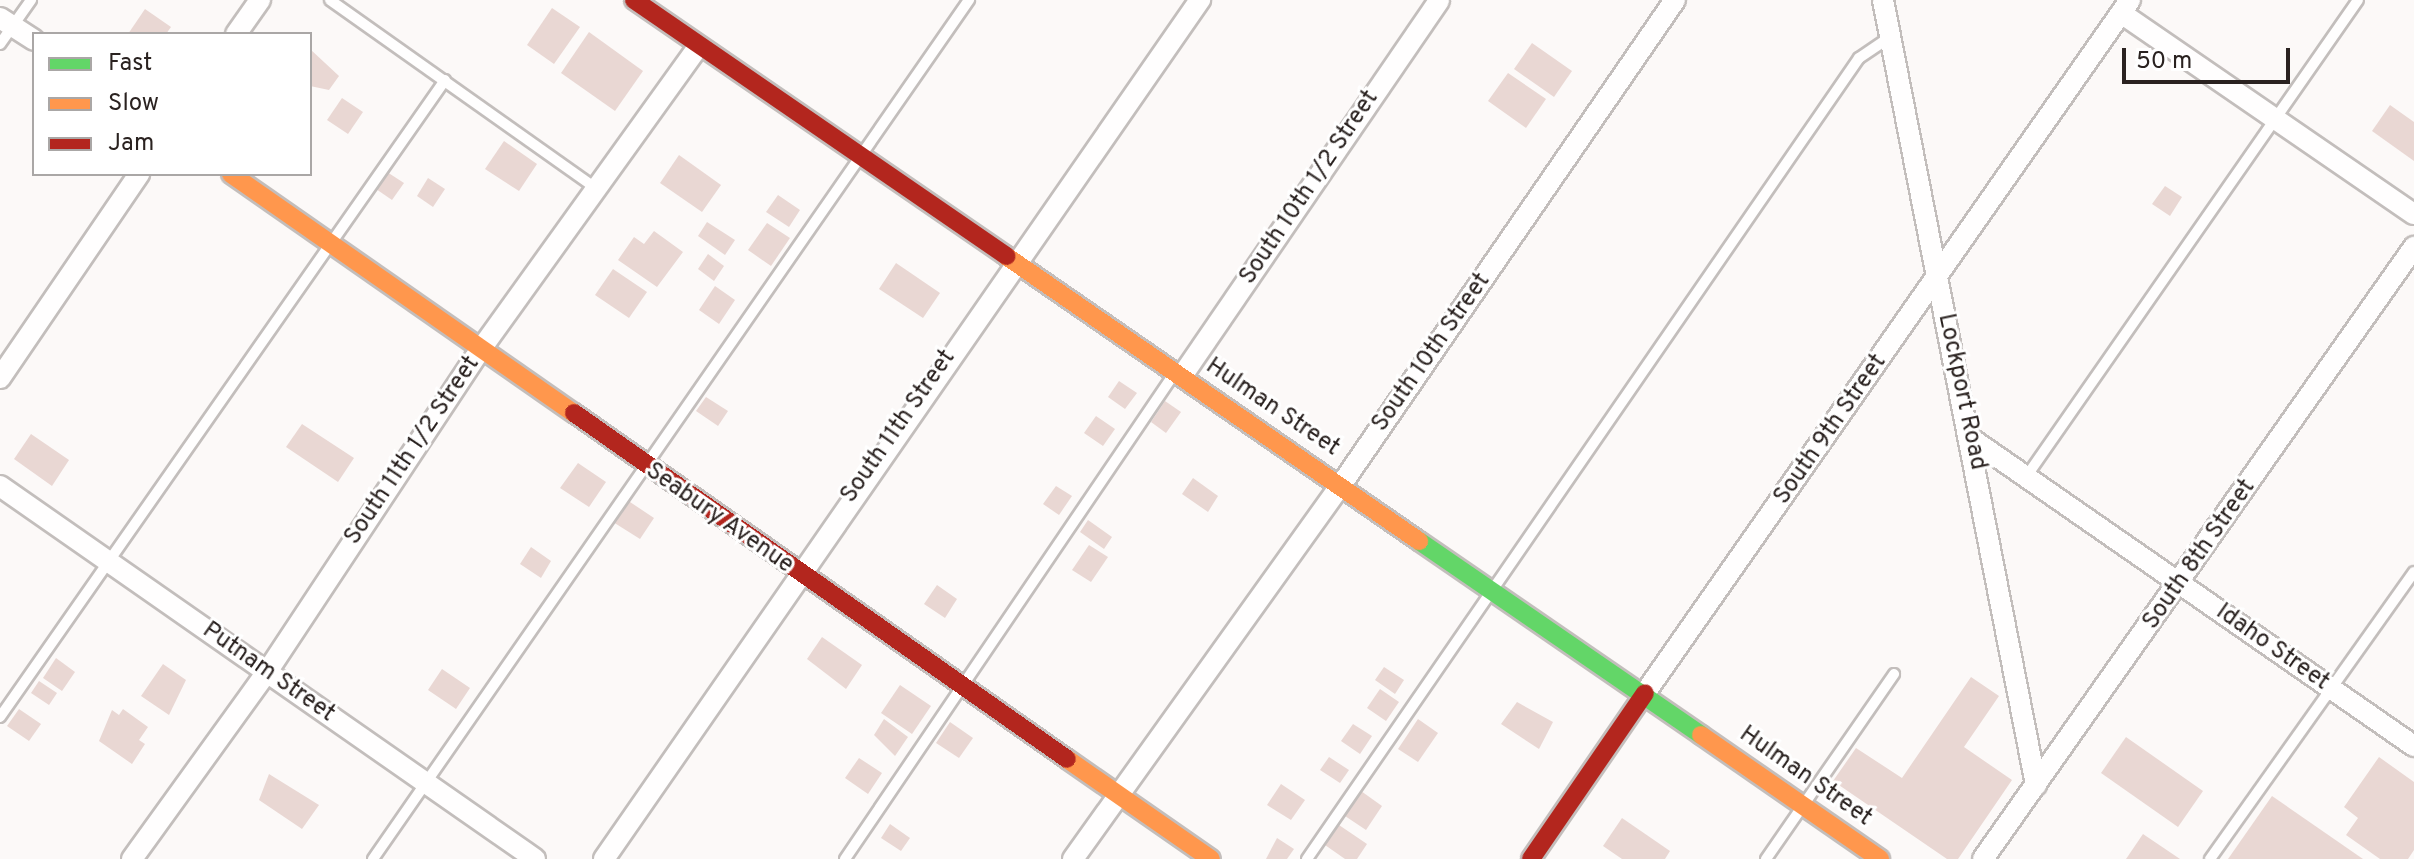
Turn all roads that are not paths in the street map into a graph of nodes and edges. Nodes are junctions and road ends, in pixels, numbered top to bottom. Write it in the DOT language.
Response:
graph roads {
  1 [pos="31,0"];
  2 [pos="260,0"];
  3 [pos="330,0"];
  4 [pos="634,0"];
  5 [pos="969,0"];
  6 [pos="1200,0"];
  7 [pos="1439,0"];
  8 [pos="1675,0"];
  9 [pos="1883,0"];
  10 [pos="2358,0"];
  11 [pos="2126,6"];
  12 [pos="6,22"];
  13 [pos="237,32"];
  14 [pos="1890,37"];
  15 [pos="32,39"];
  16 [pos="0,44"];
  17 [pos="698,47"];
  18 [pos="445,80"];
  19 [pos="2278,120"];
  20 [pos="861,158"];
  21 [pos="138,176"];
  22 [pos="234,176"];
  23 [pos="596,188"];
  24 [pos="2414,214"];
  25 [pos="331,244"];
  26 [pos="2414,247"];
  27 [pos="1014,261"];
  28 [pos="1937,282"];
  29 [pos="481,349"];
  30 [pos="1179,374"];
  31 [pos="0,378"];
  32 [pos="1973,440"];
  33 [pos="646,466"];
  34 [pos="2026,477"];
  35 [pos="1341,485"];
  36 [pos="0,486"];
  37 [pos="109,562"];
  38 [pos="2414,572"];
  39 [pos="798,574"];
  40 [pos="2180,585"];
  41 [pos="1494,590"];
  42 [pos="267,672"];
  43 [pos="1894,674"];
  44 [pos="963,688"];
  45 [pos="2331,689"];
  46 [pos="1645,693"];
  47 [pos="0,717"];
  48 [pos="2414,746"];
  49 [pos="426,783"];
  50 [pos="2036,785"];
  51 [pos="1118,794"];
  52 [pos="1804,805"];
  53 [pos="132,859"];
  54 [pos="373,859"];
  55 [pos="535,859"];
  56 [pos="604,859"];
  57 [pos="845,859"];
  58 [pos="1073,859"];
  59 [pos="1211,859"];
  60 [pos="1307,859"];
  61 [pos="1531,859"];
  62 [pos="1766,859"];
  63 [pos="1880,859"];
  64 [pos="1983,859"];
  65 [pos="2210,859"];
  1 -- 12 [label="lane"];
  2 -- 13 [label="street"];
  3 -- 18 [label="lane"];
  4 -- 17 [label="street, Hulman Street"];
  5 -- 20 [label="lane"];
  6 -- 27 [label="street, South 11th Street"];
  7 -- 30 [label="street, South 10th 1/2 Street"];
  8 -- 35 [label="street, South 10th Street"];
  9 -- 14 [label="street, Lockport Road"];
  10 -- 19 [label="lane"];
  11 -- 19 [label="street"];
  11 -- 28 [label="street, South 9th Street"];
  12 -- 15 [label="street"];
  12 -- 16 [label="lane"];
  14 -- 28 [label="street, Lockport Road"];
  14 -- 41 [label="lane"];
  17 -- 20 [label="street, Hulman Street"];
  17 -- 23 [label="street, South 11th 1/2 Street"];
  18 -- 23 [label="lane"];
  18 -- 25 [label="lane"];
  19 -- 24 [label="street"];
  19 -- 34 [label="lane"];
  20 -- 27 [label="street, Hulman Street"];
  20 -- 33 [label="lane"];
  21 -- 31 [label="street"];
  22 -- 25 [label="street, Seabury Avenue"];
  23 -- 29 [label="street, South 11th 1/2 Street"];
  25 -- 29 [label="street, Seabury Avenue"];
  25 -- 37 [label="lane"];
  26 -- 40 [label="street, South 8th Street"];
  27 -- 30 [label="street, Hulman Street"];
  27 -- 39 [label="street, South 11th Street"];
  28 -- 32 [label="street, Lockport Road"];
  28 -- 46 [label="street, South 9th Street"];
  29 -- 33 [label="street, Seabury Avenue"];
  29 -- 42 [label="street, South 11th 1/2 Street"];
  30 -- 35 [label="street, Hulman Street"];
  30 -- 44 [label="lane"];
  32 -- 34 [label="street, Idaho Street"];
  32 -- 50 [label="street, Lockport Road"];
  33 -- 39 [label="street, Seabury Avenue"];
  33 -- 49 [label="lane"];
  34 -- 40 [label="street, Idaho Street"];
  35 -- 41 [label="street, Hulman Street"];
  35 -- 51 [label="street, South 10th Street"];
  36 -- 37 [label="street, Putnam Street"];
  37 -- 42 [label="street, Putnam Street"];
  37 -- 47 [label="lane"];
  38 -- 45 [label="lane"];
  39 -- 44 [label="street, Seabury Avenue"];
  39 -- 56 [label="street, South 11th Street"];
  40 -- 45 [label="street, Idaho Street"];
  40 -- 50 [label="street, South 8th Street"];
  41 -- 46 [label="street, Hulman Street"];
  41 -- 60 [label="lane"];
  42 -- 49 [label="street, Putnam Street"];
  42 -- 53 [label="street, South 11th 1/2 Street"];
  43 -- 52 [label="lane"];
  44 -- 51 [label="street, Seabury Avenue"];
  44 -- 57 [label="lane"];
  45 -- 48 [label="street, Idaho Street"];
  45 -- 65 [label="lane"];
  46 -- 52 [label="street, Hulman Street"];
  46 -- 61 [label="street, South 9th Street"];
  49 -- 54 [label="lane"];
  49 -- 55 [label="street, Putnam Street"];
  50 -- 64 [label="street, South 8th Street"];
  51 -- 58 [label="street, South 10th Street"];
  51 -- 59 [label="street, Seabury Avenue"];
  52 -- 62 [label="lane"];
  52 -- 63 [label="street, Hulman Street"];
}
